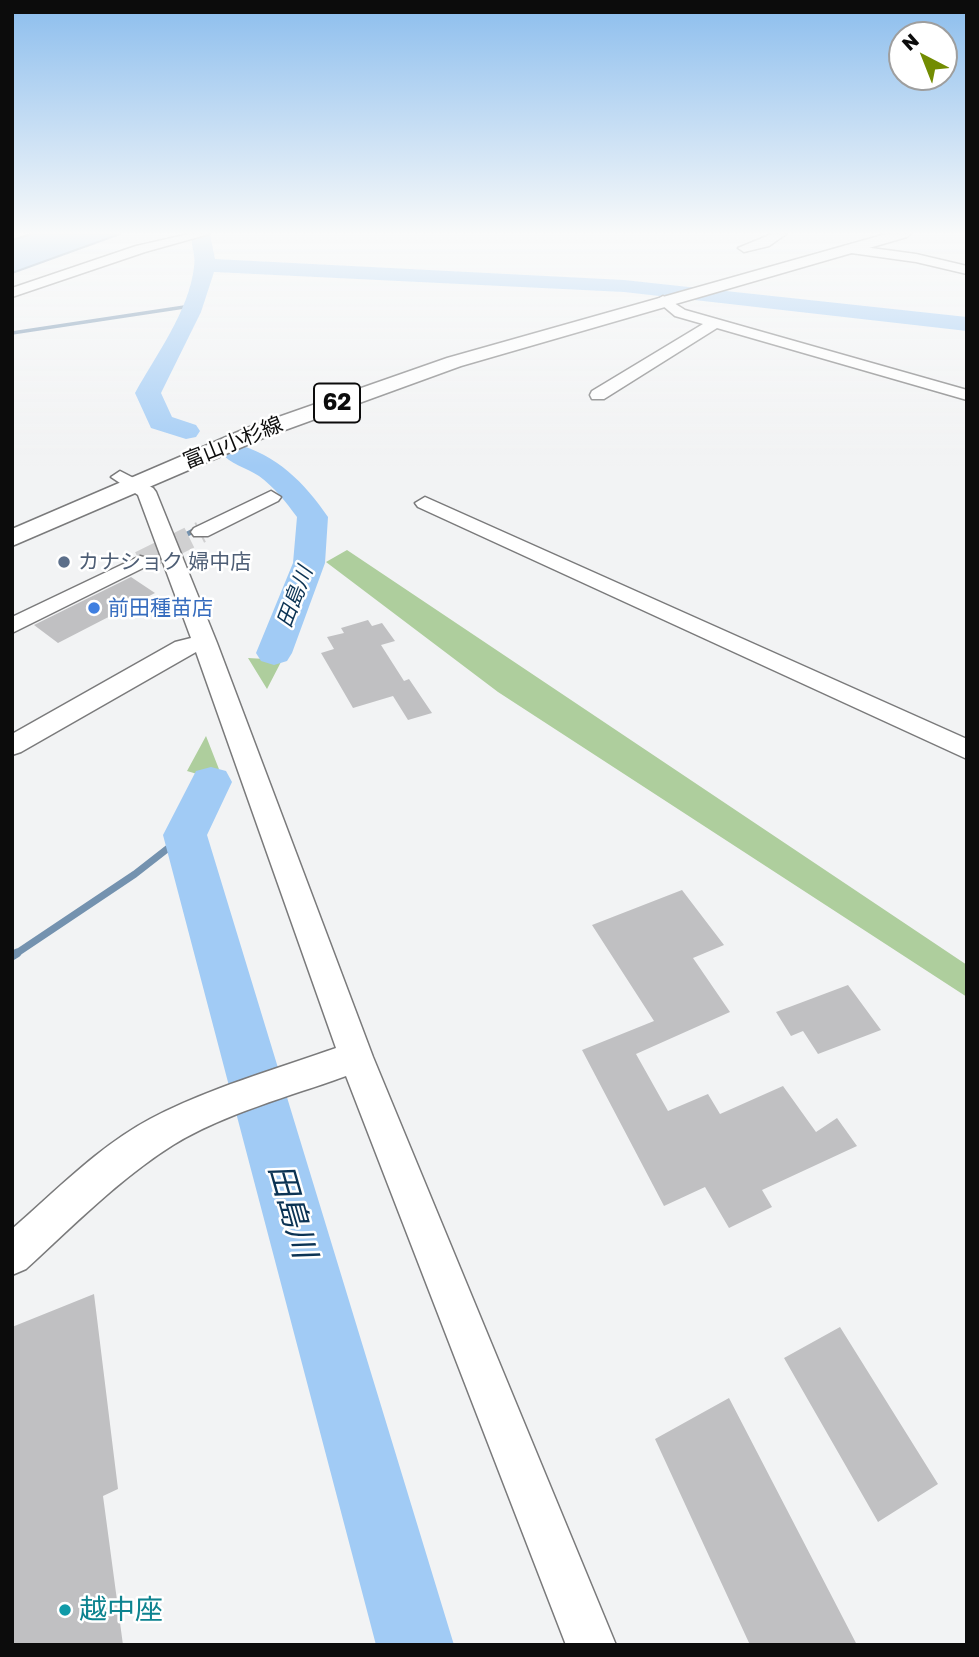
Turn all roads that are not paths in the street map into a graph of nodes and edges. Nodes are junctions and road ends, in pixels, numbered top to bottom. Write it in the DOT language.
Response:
graph roads {
  1 [pos="615,311"];
  2 [pos="679,311"];
  3 [pos="715,323"];
  4 [pos="598,395"];
  5 [pos="967,395"];
  6 [pos="127,481"];
  7 [pos="271,497"];
  8 [pos="425,503"];
  9 [pos="12,525"];
  10 [pos="201,532"];
  11 [pos="12,538"];
  12 [pos="140,562"];
  13 [pos="12,626"];
  14 [pos="205,643"];
  15 [pos="12,746"];
  16 [pos="967,750"];
  17 [pos="356,1057"];
  18 [pos="12,1255"];
  19 [pos="591,1645"];
  1 -- 6 [label="main road, 富山小杉線 / 62"];
  2 -- 3 [label="street"];
  3 -- 4 [label="street"];
  3 -- 5 [label="street"];
  6 -- 9 [label="main road, 富山小杉線 / 62"];
  6 -- 11 [label="main road, 富山小杉線 / 62"];
  6 -- 14 [label="street"];
  7 -- 10 [label="street"];
  8 -- 16 [label="street"];
  12 -- 13 [label="street"];
  14 -- 15 [label="street"];
  14 -- 17 [label="street"];
  17 -- 18 [label="street"];
  17 -- 19 [label="street"];
}
